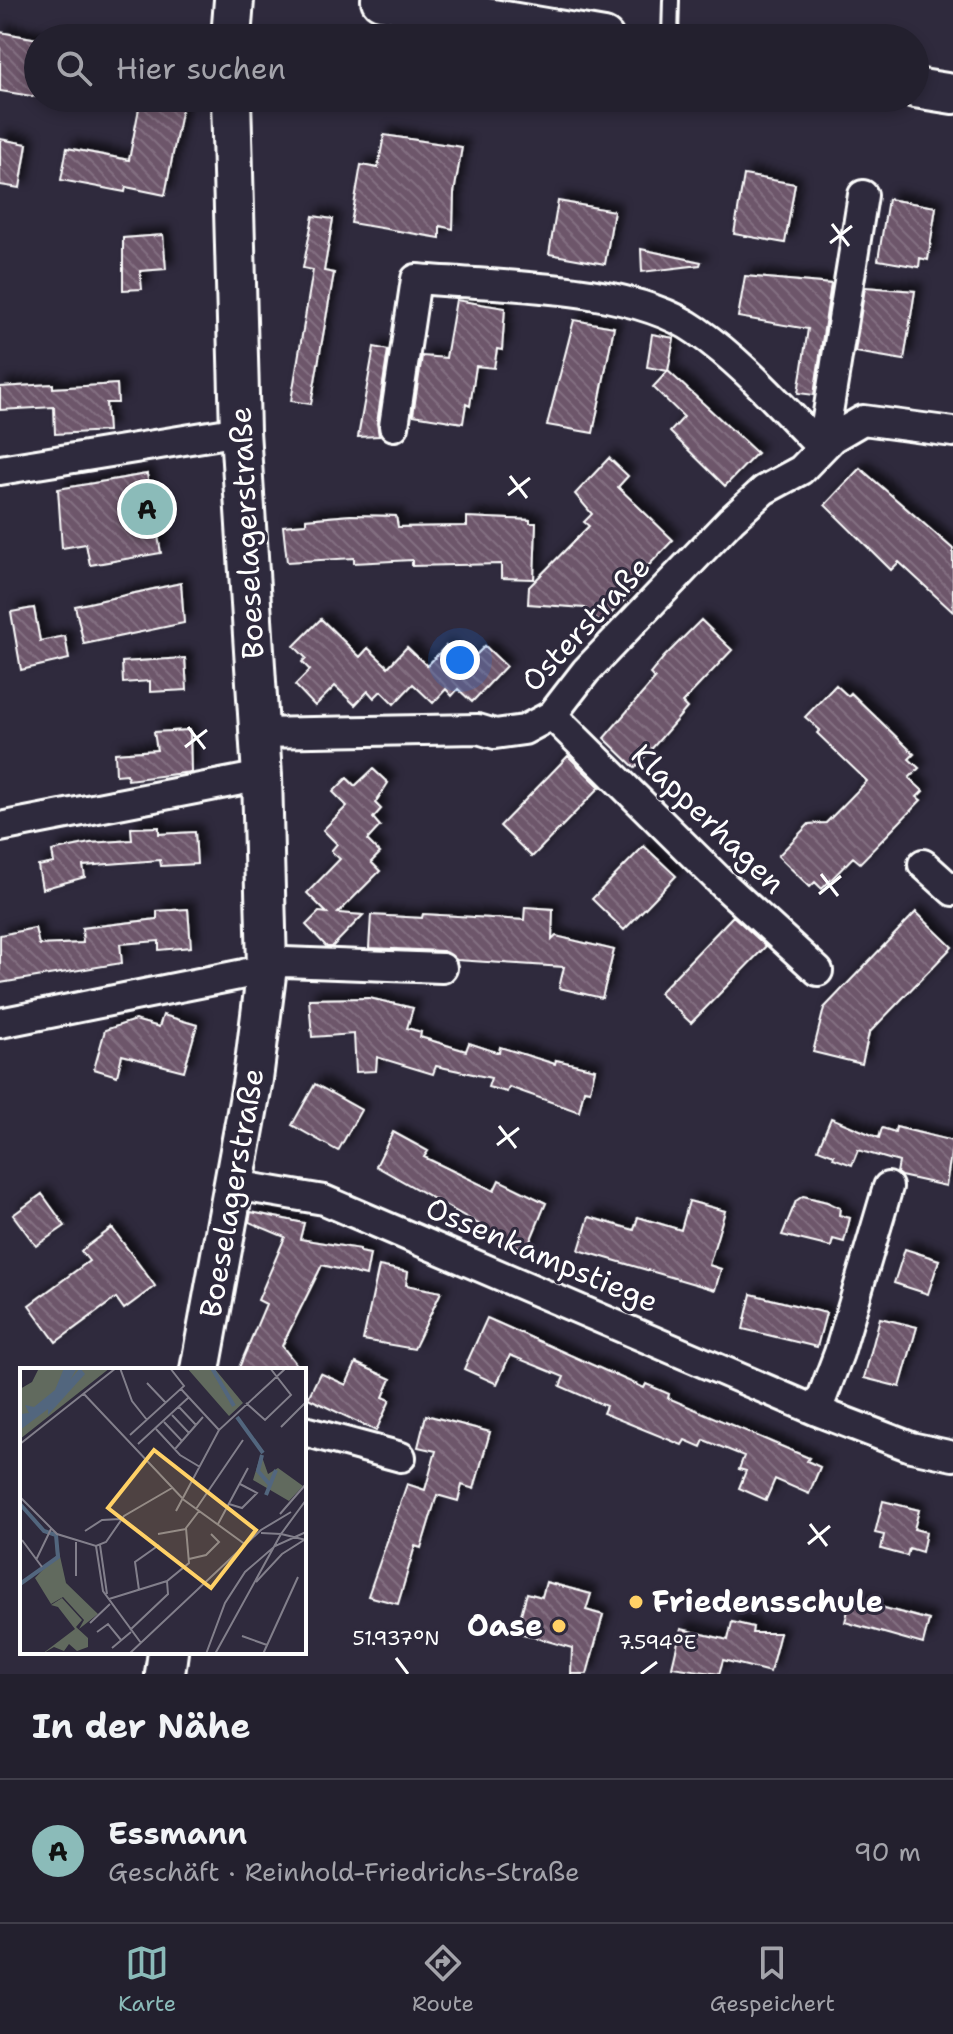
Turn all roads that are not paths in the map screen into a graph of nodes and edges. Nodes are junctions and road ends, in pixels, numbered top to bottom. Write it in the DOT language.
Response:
graph roads {
  1 [pos="234,0"];
  2 [pos="381,0"];
  3 [pos="671,0"];
  4 [pos="478,8"];
  5 [pos="232,24"];
  6 [pos="545,24"];
  7 [pos="670,24"];
  8 [pos="929,90"];
  9 [pos="953,94"];
  10 [pos="231,112"];
  11 [pos="863,195"];
  12 [pos="394,426"];
  13 [pos="240,431"];
  14 [pos="953,432"];
  15 [pos="827,443"];
  16 [pos="0,470"];
  17 [pos="552,715"];
  18 [pos="258,733"];
  19 [pos="262,776"];
  20 [pos="0,827"];
  21 [pos="923,864"];
  22 [pos="953,891"];
  23 [pos="267,967"];
  24 [pos="442,968"];
  25 [pos="818,971"];
  26 [pos="0,1023"];
  27 [pos="235,1185"];
  28 [pos="888,1187"];
  29 [pos="200,1368"];
  30 [pos="817,1411"];
  31 [pos="306,1432"];
  32 [pos="953,1456"];
  33 [pos="401,1457"];
  34 [pos="168,1654"];
  35 [pos="165,1674"];
  1 -- 5 [label="street"];
  2 -- 4 [label="street"];
  3 -- 7 [label="lane"];
  4 -- 6 [label="street"];
  8 -- 9 [label="street"];
  10 -- 13 [label="street, Boeselagerstraße"];
  11 -- 15 [label="street"];
  12 -- 15 [label="street"];
  13 -- 16 [label="street"];
  13 -- 18 [label="street, Boeselagerstraße"];
  14 -- 15 [label="street, Osterstraße"];
  15 -- 17 [label="street, Osterstraße"];
  17 -- 18 [label="street, Osterstraße"];
  17 -- 25 [label="street, Klapperhagen"];
  18 -- 19 [label="street, Boeselagerstraße"];
  19 -- 20 [label="street"];
  19 -- 23 [label="street, Boeselagerstraße"];
  21 -- 22 [label="street"];
  23 -- 24 [label="street"];
  23 -- 26 [label="street"];
  23 -- 27 [label="street, Boeselagerstraße"];
  27 -- 29 [label="street, Boeselagerstraße"];
  27 -- 30 [label="street, Ossenkampstiege"];
  28 -- 30 [label="street"];
  30 -- 32 [label="street, Ossenkampstiege"];
  31 -- 33 [label="street"];
  34 -- 35 [label="street"];
}
